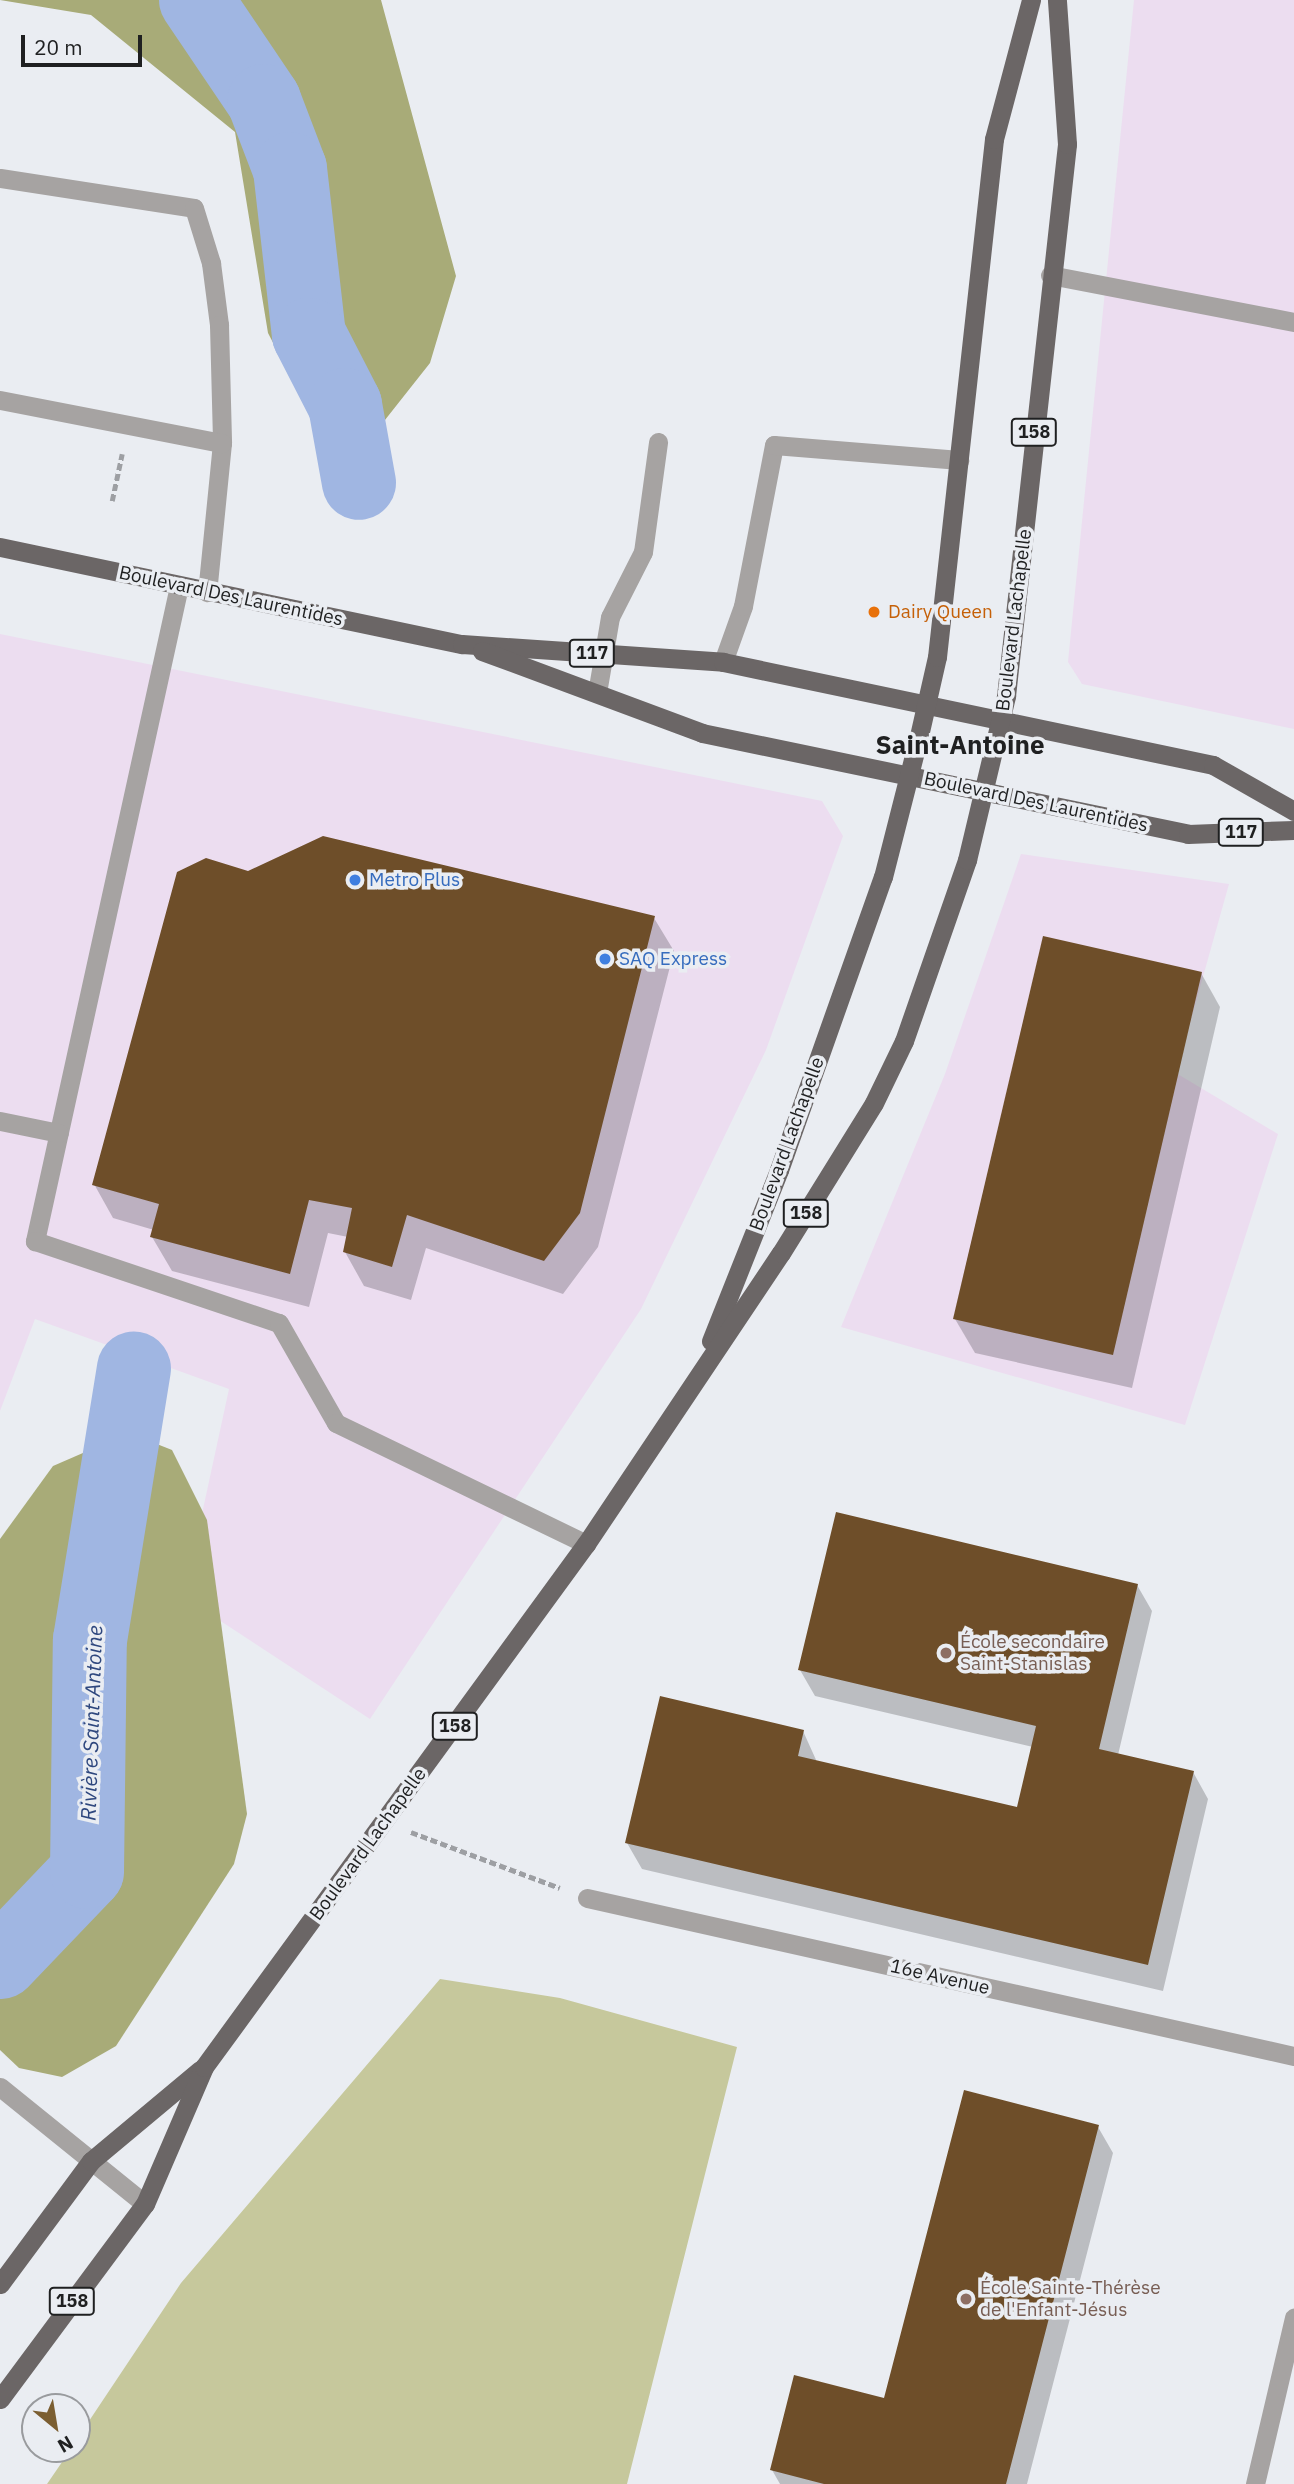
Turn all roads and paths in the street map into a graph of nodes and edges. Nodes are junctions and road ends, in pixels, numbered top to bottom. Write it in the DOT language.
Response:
graph roads {
  1 [pos="1031,0"];
  2 [pos="1056,0"];
  3 [pos="0,178"];
  4 [pos="1050,275"];
  5 [pos="1294,322"];
  6 [pos="0,400"];
  7 [pos="658,442"];
  8 [pos="222,443"];
  9 [pos="124,445"];
  10 [pos="959,460"];
  11 [pos="113,501"];
  12 [pos="0,547"];
  13 [pos="179,586"];
  14 [pos="207,592"];
  15 [pos="461,644"];
  16 [pos="603,653"];
  17 [pos="723,662"];
  18 [pos="597,693"];
  19 [pos="926,706"];
  20 [pos="1002,720"];
  21 [pos="909,776"];
  22 [pos="984,791"];
  23 [pos="1294,810"];
  24 [pos="1294,830"];
  25 [pos="0,1121"];
  26 [pos="59,1133"];
  27 [pos="696,1378"];
  28 [pos="586,1544"];
  29 [pos="383,1822"];
  30 [pos="587,1898"];
  31 [pos="1294,2056"];
  32 [pos="204,2067"];
  33 [pos="0,2087"];
  34 [pos="91,2161"];
  35 [pos="145,2204"];
  36 [pos="0,2284"];
  37 [pos="1294,2318"];
  38 [pos="0,2399"];
  39 [pos="1255,2484"];
  1 -- 10 [label="main road, Boulevard Lachapelle / 158"];
  2 -- 4 [label="main road, Boulevard Lachapelle / 158"];
  3 -- 8 [label="street"];
  4 -- 5 [label="street"];
  4 -- 20 [label="main road, Boulevard Lachapelle / 158"];
  6 -- 8 [label="street"];
  7 -- 16 [label="street"];
  8 -- 14 [label="street"];
  9 -- 11 [label="path"];
  10 -- 17 [label="street"];
  10 -- 19 [label="main road, Boulevard Lachapelle / 158"];
  12 -- 13 [label="main road, Boulevard Des Laurentides / 117"];
  13 -- 14 [label="main road, Boulevard Des Laurentides / 117"];
  13 -- 26 [label="street"];
  14 -- 15 [label="main road, Boulevard Des Laurentides / 117"];
  15 -- 16 [label="main road, Boulevard Des Laurentides / 117"];
  15 -- 18 [label="main road, Boulevard Des Laurentides / 117"];
  16 -- 17 [label="main road, Boulevard Des Laurentides / 117"];
  16 -- 18 [label="street"];
  17 -- 19 [label="main road, Boulevard Des Laurentides / 117"];
  18 -- 21 [label="main road, Boulevard Des Laurentides / 117"];
  19 -- 20 [label="main road, Boulevard Des Laurentides / 117"];
  19 -- 21 [label="main road, Boulevard Lachapelle / 158"];
  20 -- 22 [label="main road, Boulevard Lachapelle / 158"];
  20 -- 23 [label="main road, Boulevard Des Laurentides / 117"];
  21 -- 22 [label="main road, Boulevard Des Laurentides / 117"];
  21 -- 27 [label="main road, Boulevard Lachapelle / 158"];
  22 -- 24 [label="main road, Boulevard Des Laurentides / 117"];
  22 -- 27 [label="main road, Boulevard Lachapelle / 158"];
  25 -- 26 [label="street"];
  26 -- 28 [label="street"];
  27 -- 28 [label="main road, Boulevard Lachapelle / 158"];
  28 -- 29 [label="main road, Boulevard Lachapelle / 158"];
  29 -- 30 [label="path"];
  29 -- 32 [label="main road, Boulevard Lachapelle / 158"];
  30 -- 31 [label="street, 16e Avenue"];
  32 -- 34 [label="main road, Boulevard Lachapelle / 158"];
  32 -- 35 [label="main road, Boulevard Lachapelle / 158"];
  33 -- 34 [label="street"];
  34 -- 35 [label="street"];
  34 -- 36 [label="main road, Boulevard Lachapelle / 158"];
  35 -- 38 [label="main road, Boulevard Lachapelle / 158"];
  37 -- 39 [label="street"];
}
